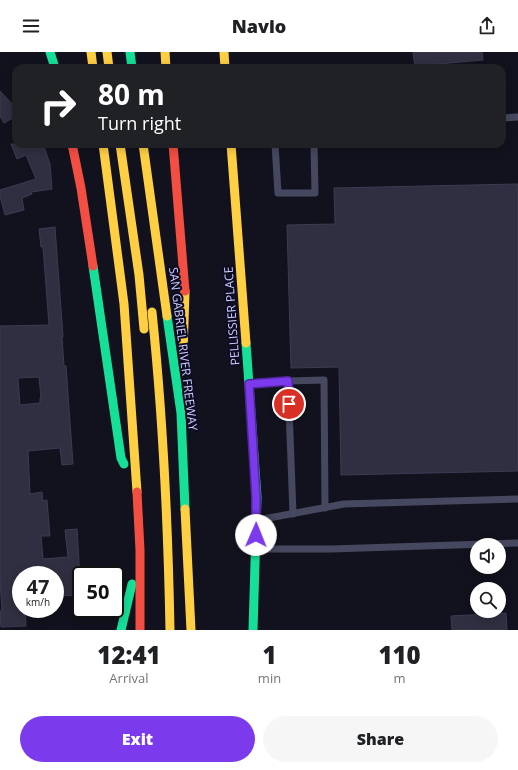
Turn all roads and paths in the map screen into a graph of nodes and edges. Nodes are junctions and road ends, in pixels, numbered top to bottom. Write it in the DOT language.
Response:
graph roads {
  1 [pos="50,52"];
  2 [pos="91,52"];
  3 [pos="107,52"];
  4 [pos="116,52"];
  5 [pos="130,52"];
  6 [pos="165,52"];
  7 [pos="224,52"];
  8 [pos="54,64"];
  9 [pos="92,64"];
  10 [pos="108,64"];
  11 [pos="118,64"];
  12 [pos="132,64"];
  13 [pos="166,64"];
  14 [pos="225,64"];
  15 [pos="518,117"];
  16 [pos="506,118"];
  17 [pos="73,148"];
  18 [pos="104,148"];
  19 [pos="121,148"];
  20 [pos="129,148"];
  21 [pos="144,148"];
  22 [pos="173,148"];
  23 [pos="231,148"];
  24 [pos="275,148"];
  25 [pos="314,148"];
  26 [pos="145,337"];
  27 [pos="288,381"];
  28 [pos="249,384"];
  29 [pos="181,413"];
  30 [pos="152,415"];
  31 [pos="518,499"];
  32 [pos="138,505"];
  33 [pos="325,508"];
  34 [pos="293,514"];
  35 [pos="256,520"];
  36 [pos="158,535"];
  37 [pos="518,543"];
  38 [pos="256,549"];
  39 [pos="140,550"];
  40 [pos="121,630"];
  41 [pos="140,630"];
  42 [pos="170,630"];
  43 [pos="191,630"];
  44 [pos="253,630"];
  1 -- 8 [label="main road"];
  2 -- 9 [label="main road"];
  3 -- 10 [label="main road"];
  4 -- 11 [label="main road"];
  5 -- 12 [label="main road"];
  6 -- 13 [label="main road"];
  7 -- 14 [label="main road"];
  15 -- 16 [label="lane"];
  17 -- 32 [label="main road"];
  18 -- 32 [label="main road"];
  19 -- 26 [label="main road"];
  20 -- 42 [label="main road"];
  21 -- 29 [label="main road, SAN GABRIEL RIVER FREEWAY"];
  22 -- 29 [label="main road"];
  23 -- 28 [label="main road, PELLISSIER PLACE"];
  24 -- 25 [label="lane"];
  27 -- 28 [label="lane"];
  27 -- 33 [label="lane"];
  27 -- 34 [label="lane"];
  28 -- 35 [label="main road, PELLISSIER PLACE"];
  29 -- 43 [label="main road, SAN GABRIEL RIVER FREEWAY"];
  30 -- 36 [label="main road"];
  31 -- 33 [label="lane"];
  32 -- 39 [label="main road"];
  33 -- 34 [label="lane"];
  34 -- 35 [label="lane"];
  35 -- 38 [label="main road, PELLISSIER PLACE"];
  37 -- 38 [label="lane"];
  38 -- 44 [label="main road, PELLISSIER PLACE"];
  39 -- 40 [label="main road"];
  39 -- 41 [label="main road"];
}
